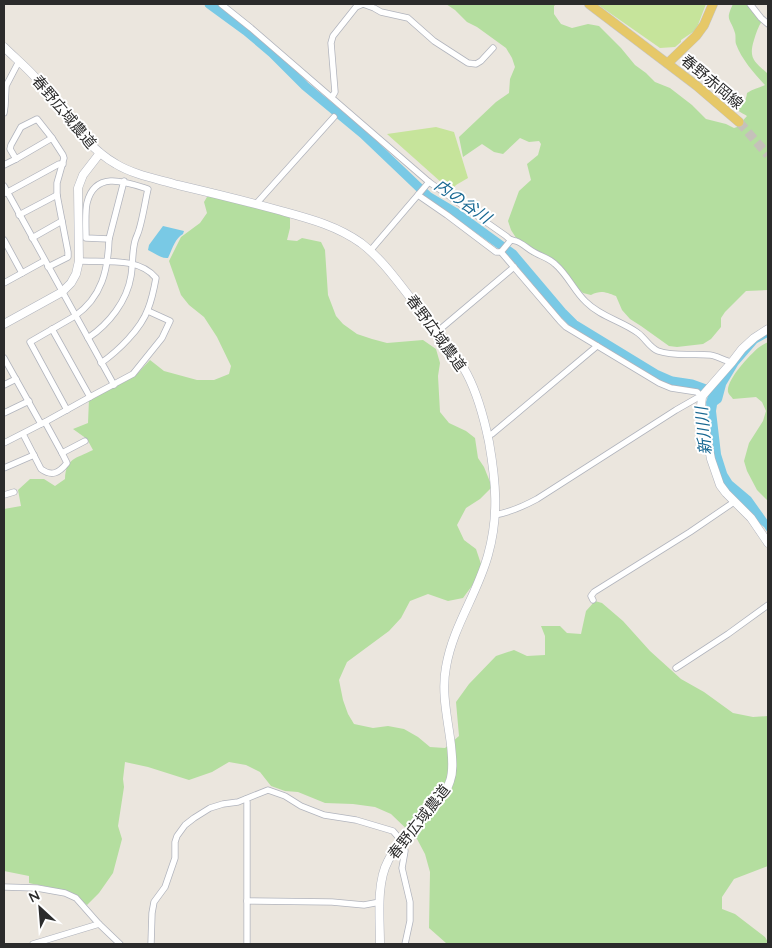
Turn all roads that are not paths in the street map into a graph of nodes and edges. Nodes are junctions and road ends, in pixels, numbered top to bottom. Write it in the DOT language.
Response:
graph roads {
  1 [pos="221,4"];
  2 [pos="589,4"];
  3 [pos="713,4"];
  4 [pos="750,4"];
  5 [pos="768,24"];
  6 [pos="4,47"];
  7 [pos="493,48"];
  8 [pos="20,62"];
  9 [pos="668,62"];
  10 [pos="6,81"];
  11 [pos="332,98"];
  12 [pos="4,114"];
  13 [pos="334,117"];
  14 [pos="739,122"];
  15 [pos="52,138"];
  16 [pos="100,153"];
  17 [pos="16,159"];
  18 [pos="63,164"];
  19 [pos="4,165"];
  20 [pos="124,181"];
  21 [pos="428,183"];
  22 [pos="4,186"];
  23 [pos="5,193"];
  24 [pos="418,194"];
  25 [pos="57,195"];
  26 [pos="256,204"];
  27 [pos="19,214"];
  28 [pos="62,221"];
  29 [pos="32,238"];
  30 [pos="109,239"];
  31 [pos="4,240"];
  32 [pos="510,241"];
  33 [pos="370,251"];
  34 [pos="502,251"];
  35 [pos="44,261"];
  36 [pos="79,261"];
  37 [pos="106,262"];
  38 [pos="132,263"];
  39 [pos="48,267"];
  40 [pos="514,267"];
  41 [pos="22,273"];
  42 [pos="4,283"];
  43 [pos="62,292"];
  44 [pos="148,311"];
  45 [pos="76,316"];
  46 [pos="4,324"];
  47 [pos="52,329"];
  48 [pos="768,329"];
  49 [pos="438,331"];
  50 [pos="88,338"];
  51 [pos="597,346"];
  52 [pos="4,358"];
  53 [pos="732,362"];
  54 [pos="101,363"];
  55 [pos="16,379"];
  56 [pos="114,385"];
  57 [pos="4,386"];
  58 [pos="703,396"];
  59 [pos="90,397"];
  60 [pos="29,402"];
  61 [pos="67,410"];
  62 [pos="4,413"];
  63 [pos="43,423"];
  64 [pos="23,434"];
  65 [pos="487,436"];
  66 [pos="85,441"];
  67 [pos="4,443"];
  68 [pos="62,453"];
  69 [pos="34,455"];
  70 [pos="4,468"];
  71 [pos="14,492"];
  72 [pos="4,495"];
  73 [pos="734,502"];
  74 [pos="495,514"];
  75 [pos="768,543"];
  76 [pos="594,600"];
  77 [pos="768,605"];
  78 [pos="676,668"];
  79 [pos="246,799"];
  80 [pos="399,838"];
  81 [pos="404,846"];
  82 [pos="4,887"];
  83 [pos="247,901"];
  84 [pos="380,902"];
  85 [pos="99,924"];
  86 [pos="33,944"];
  87 [pos="120,944"];
  88 [pos="151,944"];
  89 [pos="248,944"];
  90 [pos="380,944"];
  91 [pos="405,944"];
  1 -- 11 [label="street"];
  2 -- 9 [label="main road, 春野赤岡線"];
  3 -- 9 [label="main road"];
  4 -- 5 [label="street"];
  6 -- 8 [label="street, 春野広域農道"];
  7 -- 11 [label="street"];
  8 -- 10 [label="street"];
  8 -- 16 [label="street, 春野広域農道"];
  9 -- 14 [label="main road, 春野赤岡線"];
  10 -- 12 [label="street"];
  11 -- 21 [label="street"];
  13 -- 26 [label="street"];
  15 -- 17 [label="street"];
  15 -- 17 [label="street"];
  15 -- 18 [label="street"];
  16 -- 26 [label="street, 春野広域農道"];
  16 -- 36 [label="street"];
  17 -- 19 [label="street"];
  18 -- 23 [label="street"];
  18 -- 25 [label="street"];
  20 -- 30 [label="street"];
  20 -- 30 [label="street"];
  20 -- 38 [label="street"];
  21 -- 24 [label="street"];
  21 -- 32 [label="street"];
  22 -- 23 [label="street"];
  23 -- 27 [label="street"];
  24 -- 33 [label="street"];
  24 -- 34 [label="street"];
  25 -- 27 [label="street"];
  25 -- 28 [label="street"];
  26 -- 33 [label="street, 春野広域農道"];
  27 -- 29 [label="street"];
  28 -- 29 [label="street"];
  28 -- 39 [label="street"];
  29 -- 35 [label="street"];
  30 -- 37 [label="street"];
  31 -- 41 [label="street"];
  32 -- 34 [label="street"];
  32 -- 53 [label="street"];
  33 -- 49 [label="street, 春野広域農道"];
  34 -- 40 [label="street"];
  35 -- 39 [label="street"];
  35 -- 41 [label="street"];
  36 -- 37 [label="street"];
  36 -- 43 [label="street"];
  37 -- 38 [label="street"];
  37 -- 45 [label="street"];
  38 -- 44 [label="street"];
  38 -- 50 [label="street"];
  39 -- 43 [label="street"];
  40 -- 49 [label="street"];
  40 -- 51 [label="street"];
  41 -- 42 [label="street"];
  43 -- 45 [label="street"];
  43 -- 46 [label="street"];
  44 -- 54 [label="street"];
  44 -- 56 [label="street"];
  45 -- 47 [label="street"];
  45 -- 50 [label="street"];
  47 -- 59 [label="street"];
  47 -- 61 [label="street"];
  48 -- 53 [label="street"];
  49 -- 65 [label="street, 春野広域農道"];
  50 -- 54 [label="street"];
  51 -- 58 [label="street"];
  51 -- 65 [label="street"];
  52 -- 55 [label="street"];
  53 -- 58 [label="street"];
  54 -- 56 [label="street"];
  55 -- 57 [label="street"];
  55 -- 60 [label="street"];
  56 -- 59 [label="street"];
  58 -- 73 [label="street"];
  58 -- 74 [label="street"];
  59 -- 61 [label="street"];
  60 -- 62 [label="street"];
  60 -- 63 [label="street"];
  61 -- 63 [label="street"];
  63 -- 64 [label="street"];
  63 -- 68 [label="street"];
  64 -- 67 [label="street"];
  64 -- 69 [label="street"];
  65 -- 74 [label="street, 春野広域農道"];
  66 -- 68 [label="street"];
  68 -- 69 [label="street"];
  69 -- 70 [label="street"];
  71 -- 72 [label="street"];
  73 -- 75 [label="street"];
  73 -- 76 [label="street"];
  74 -- 84 [label="street, 春野広域農道"];
  77 -- 78 [label="street"];
  79 -- 80 [label="street"];
  79 -- 83 [label="street"];
  79 -- 88 [label="street"];
  81 -- 91 [label="street"];
  82 -- 85 [label="street"];
  83 -- 84 [label="street"];
  83 -- 89 [label="street"];
  84 -- 90 [label="street, 春野広域農道"];
  85 -- 86 [label="street"];
  85 -- 87 [label="street"];
}
